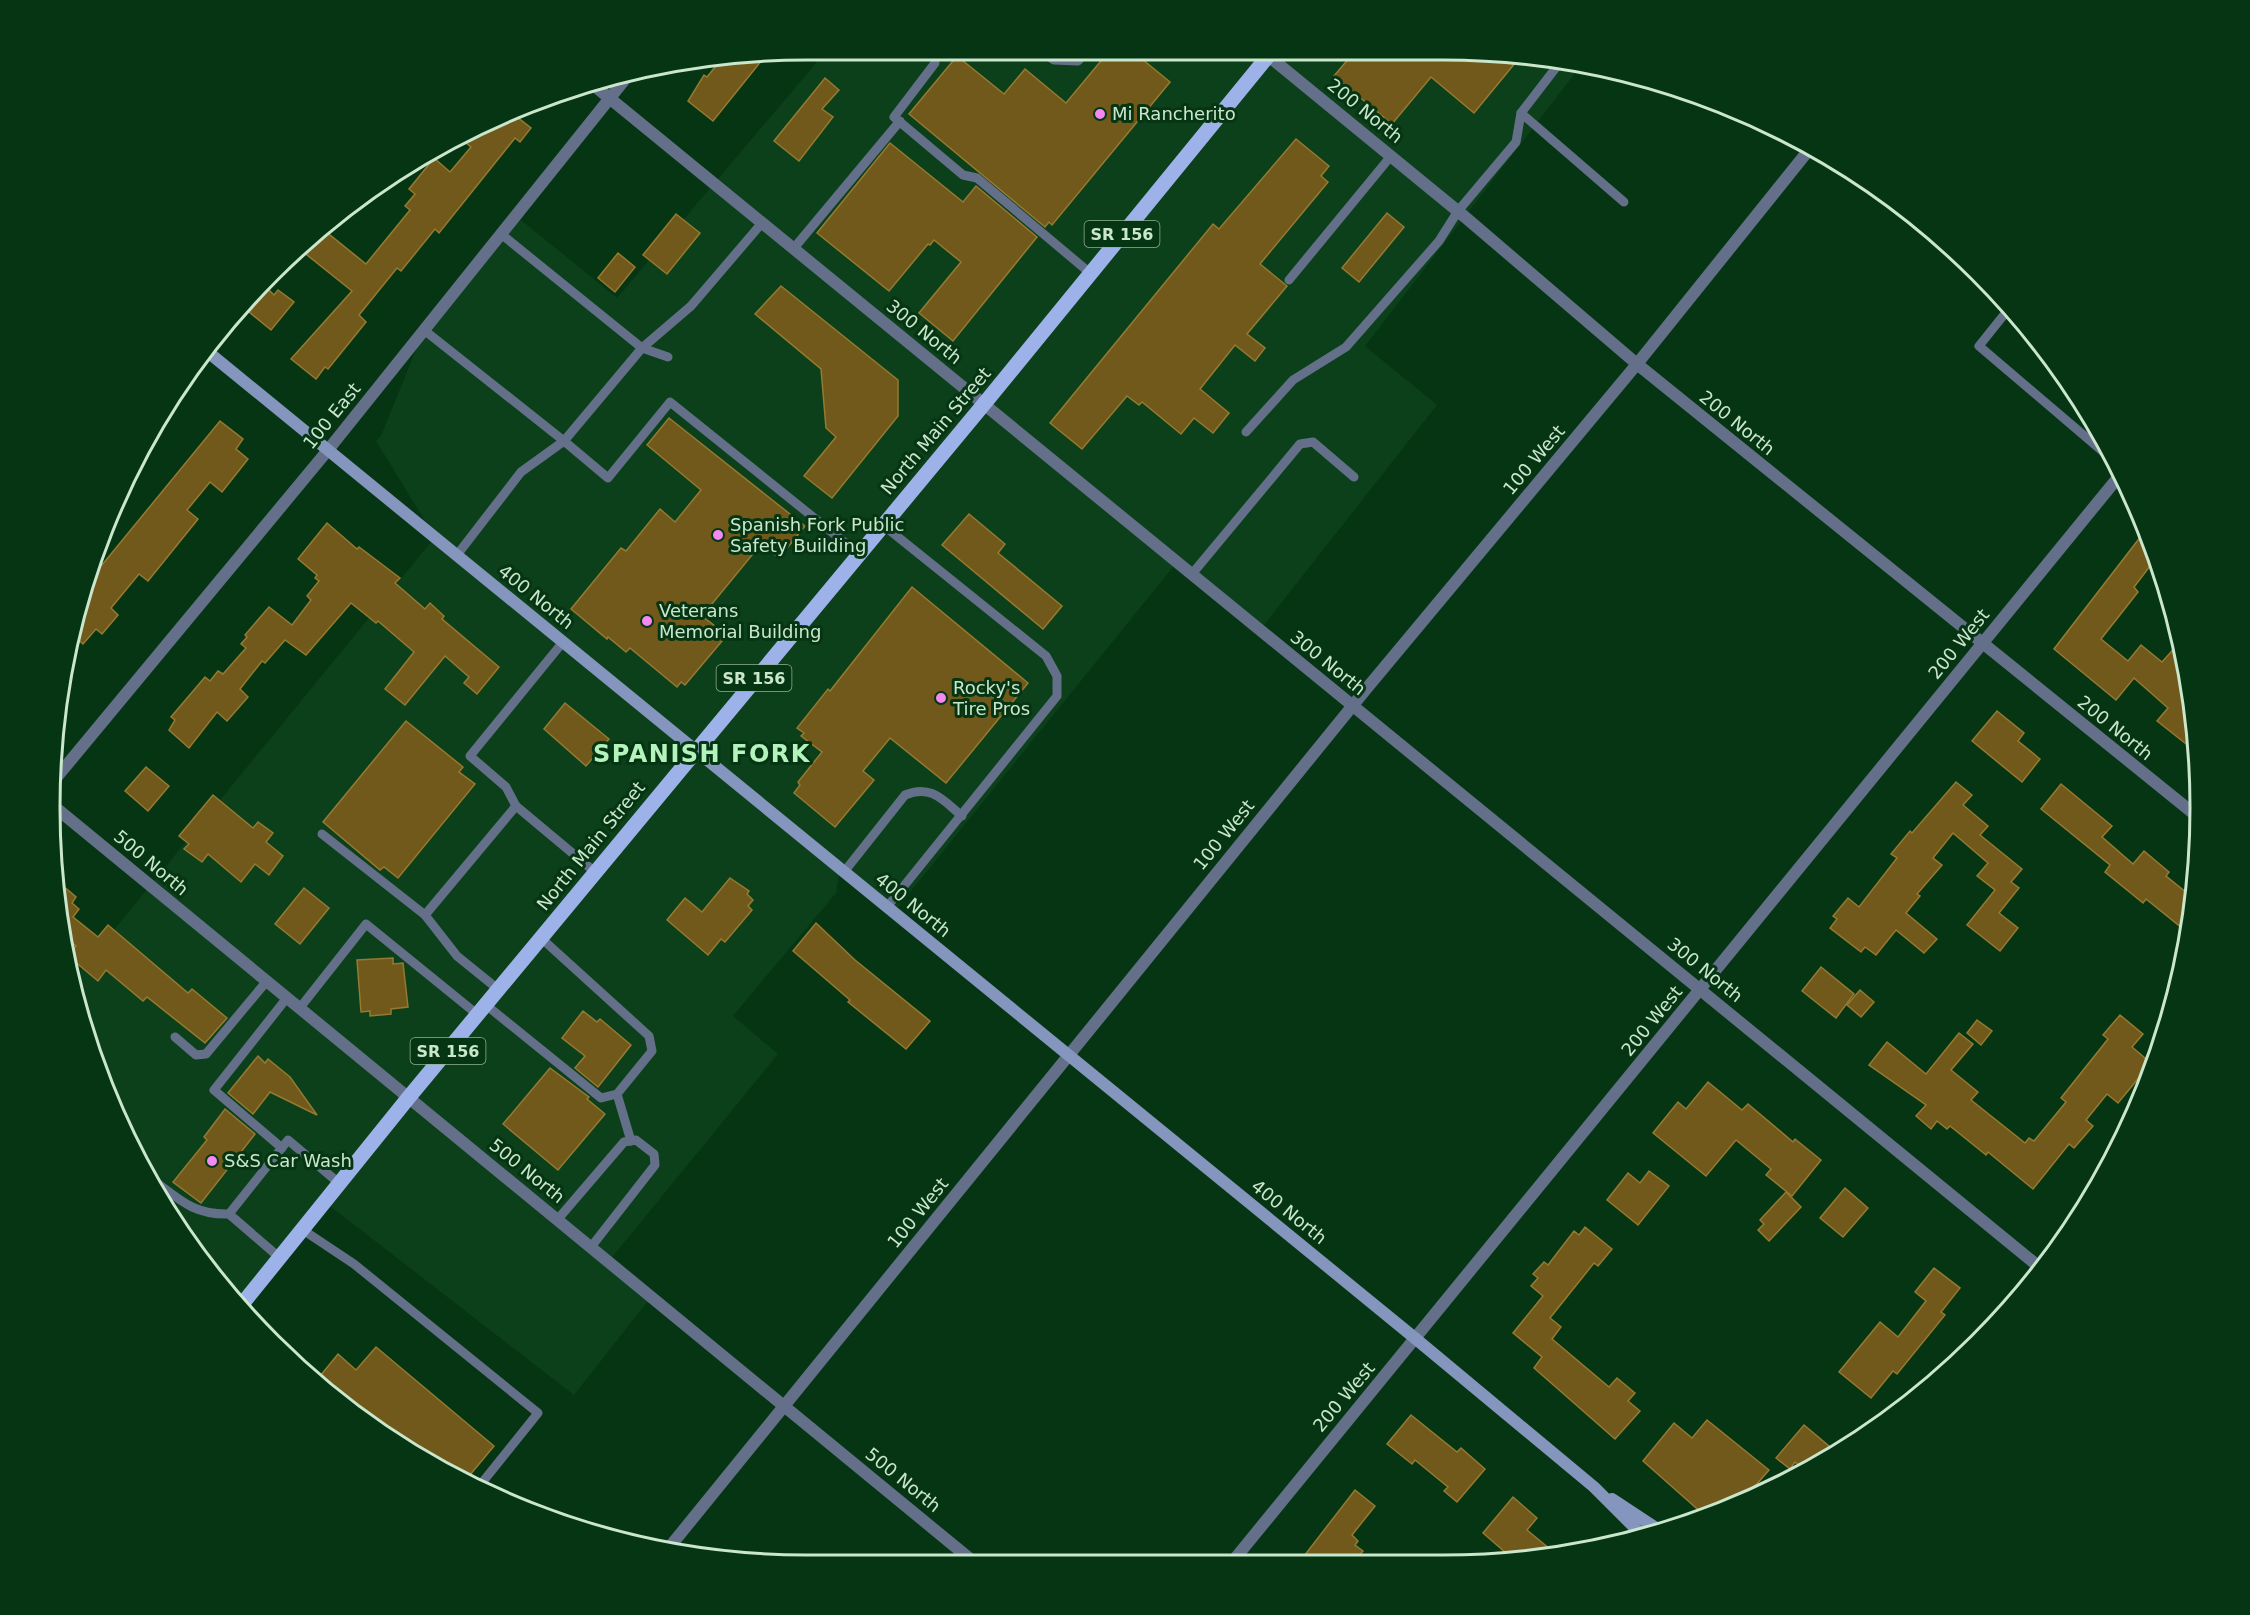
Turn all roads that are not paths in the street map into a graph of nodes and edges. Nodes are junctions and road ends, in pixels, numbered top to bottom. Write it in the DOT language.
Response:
graph roads {
  1 [pos="1054,60"];
  2 [pos="1079,60"];
  3 [pos="1260,60"];
  4 [pos="1278,60"];
  5 [pos="935,63"];
  6 [pos="1555,69"];
  7 [pos="621,83"];
  8 [pos="599,90"];
  9 [pos="609,98"];
  10 [pos="1521,113"];
  11 [pos="900,121"];
  12 [pos="1805,154"];
  13 [pos="1391,156"];
  14 [pos="1624,202"];
  15 [pos="1458,211"];
  16 [pos="762,223"];
  17 [pos="501,234"];
  18 [pos="794,248"];
  19 [pos="1090,273"];
  20 [pos="1289,280"];
  21 [pos="2004,314"];
  22 [pos="424,330"];
  23 [pos="642,348"];
  24 [pos="212,355"];
  25 [pos="668,357"];
  26 [pos="1636,364"];
  27 [pos="984,404"];
  28 [pos="1246,432"];
  29 [pos="564,441"];
  30 [pos="2096,446"];
  31 [pos="328,450"];
  32 [pos="1354,477"];
  33 [pos="2115,481"];
  34 [pos="883,525"];
  35 [pos="859,554"];
  36 [pos="457,555"];
  37 [pos="1192,574"];
  38 [pos="563,642"];
  39 [pos="1982,645"];
  40 [pos="1352,706"];
  41 [pos="695,750"];
  42 [pos="61,771"];
  43 [pos="516,806"];
  44 [pos="60,811"];
  45 [pos="2190,811"];
  46 [pos="962,816"];
  47 [pos="322,834"];
  48 [pos="595,872"];
  49 [pos="844,872"];
  50 [pos="887,907"];
  51 [pos="424,915"];
  52 [pos="541,938"];
  53 [pos="266,982"];
  54 [pos="499,990"];
  55 [pos="1701,990"];
  56 [pos="286,999"];
  57 [pos="299,1009"];
  58 [pos="482,1010"];
  59 [pos="175,1036"];
  60 [pos="1069,1055"];
  61 [pos="617,1094"];
  62 [pos="409,1097"];
  63 [pos="631,1141"];
  64 [pos="282,1148"];
  65 [pos="340,1184"];
  66 [pos="164,1188"];
  67 [pos="229,1214"];
  68 [pos="558,1219"];
  69 [pos="303,1230"];
  70 [pos="591,1247"];
  71 [pos="280,1258"];
  72 [pos="2035,1264"];
  73 [pos="245,1300"];
  74 [pos="1416,1339"];
  75 [pos="784,1405"];
  76 [pos="483,1481"];
  77 [pos="1593,1487"];
  78 [pos="1651,1525"];
  79 [pos="1637,1530"];
  80 [pos="673,1543"];
  81 [pos="965,1555"];
  82 [pos="1238,1555"];
  1 -- 2 [label="lane"];
  3 -- 19 [label="main road, North Main Street / SR 156"];
  4 -- 13 [label="street, 200 North"];
  5 -- 11 [label="lane"];
  6 -- 10 [label="lane"];
  7 -- 9 [label="street, 100 East"];
  8 -- 9 [label="street, 300 North"];
  9 -- 16 [label="street, 300 North"];
  9 -- 17 [label="street, 100 East"];
  10 -- 14 [label="lane"];
  10 -- 15 [label="lane"];
  11 -- 18 [label="lane"];
  11 -- 19 [label="lane"];
  12 -- 26 [label="street, 100 West"];
  13 -- 15 [label="street, 200 North"];
  13 -- 20 [label="lane"];
  15 -- 26 [label="street, 200 North"];
  15 -- 28 [label="lane"];
  16 -- 18 [label="street, 300 North"];
  16 -- 23 [label="lane"];
  17 -- 22 [label="street, 100 East"];
  17 -- 23 [label="lane"];
  18 -- 27 [label="street, 300 North"];
  19 -- 27 [label="main road, North Main Street / SR 156"];
  21 -- 30 [label="lane"];
  22 -- 29 [label="lane"];
  22 -- 31 [label="street, 100 East"];
  23 -- 25 [label="lane"];
  23 -- 29 [label="lane"];
  24 -- 31 [label="main road, 400 North"];
  26 -- 39 [label="street, 200 North"];
  26 -- 40 [label="street, 100 West"];
  27 -- 34 [label="main road, North Main Street / SR 156"];
  27 -- 37 [label="street, 300 North"];
  29 -- 35 [label="lane"];
  29 -- 36 [label="lane"];
  31 -- 36 [label="main road, 400 North"];
  31 -- 42 [label="street, 100 East"];
  32 -- 37 [label="lane"];
  33 -- 39 [label="street, 200 West"];
  34 -- 35 [label="main road, North Main Street / SR 156"];
  34 -- 46 [label="lane"];
  35 -- 41 [label="main road, North Main Street / SR 156"];
  36 -- 38 [label="main road, 400 North"];
  37 -- 40 [label="street, 300 North"];
  38 -- 41 [label="main road, 400 North"];
  38 -- 43 [label="lane"];
  39 -- 45 [label="street, 200 North"];
  39 -- 55 [label="street, 200 West"];
  40 -- 55 [label="street, 300 North"];
  40 -- 60 [label="street, 100 West"];
  41 -- 48 [label="main road, North Main Street / SR 156"];
  41 -- 49 [label="main road, 400 North"];
  43 -- 48 [label="lane"];
  43 -- 51 [label="lane"];
  44 -- 53 [label="street, 500 North"];
  46 -- 49 [label="lane"];
  46 -- 50 [label="lane"];
  47 -- 51 [label="lane"];
  48 -- 52 [label="main road, North Main Street / SR 156"];
  49 -- 50 [label="main road, 400 North"];
  50 -- 60 [label="main road, 400 North"];
  51 -- 54 [label="lane"];
  52 -- 54 [label="main road, North Main Street / SR 156"];
  52 -- 61 [label="lane"];
  53 -- 56 [label="street, 500 North"];
  53 -- 59 [label="lane"];
  54 -- 58 [label="main road, North Main Street / SR 156"];
  55 -- 72 [label="street, 300 North"];
  55 -- 74 [label="street, 200 West"];
  56 -- 57 [label="street, 500 North"];
  56 -- 64 [label="lane"];
  57 -- 58 [label="lane"];
  57 -- 62 [label="street, 500 North"];
  58 -- 61 [label="lane"];
  58 -- 62 [label="main road, North Main Street / SR 156"];
  60 -- 74 [label="main road, 400 North"];
  60 -- 75 [label="street, 100 West"];
  61 -- 63 [label="lane"];
  62 -- 65 [label="main road, North Main Street / SR 156"];
  62 -- 68 [label="street, 500 North"];
  63 -- 68 [label="lane"];
  63 -- 70 [label="lane"];
  64 -- 65 [label="lane"];
  64 -- 67 [label="lane"];
  65 -- 69 [label="main road, North Main Street / SR 156"];
  66 -- 67 [label="lane"];
  67 -- 71 [label="lane"];
  68 -- 70 [label="street, 500 North"];
  69 -- 71 [label="main road, North Main Street / SR 156"];
  69 -- 76 [label="lane"];
  70 -- 75 [label="street, 500 North"];
  71 -- 73 [label="main road, North Main Street / SR 156"];
  74 -- 77 [label="main road, 400 North"];
  74 -- 82 [label="street, 200 West"];
  75 -- 80 [label="street, 100 West"];
  75 -- 81 [label="street, 500 North"];
  77 -- 78 [label="main road, 400 North"];
  77 -- 79 [label="main road, 400 North"];
}
